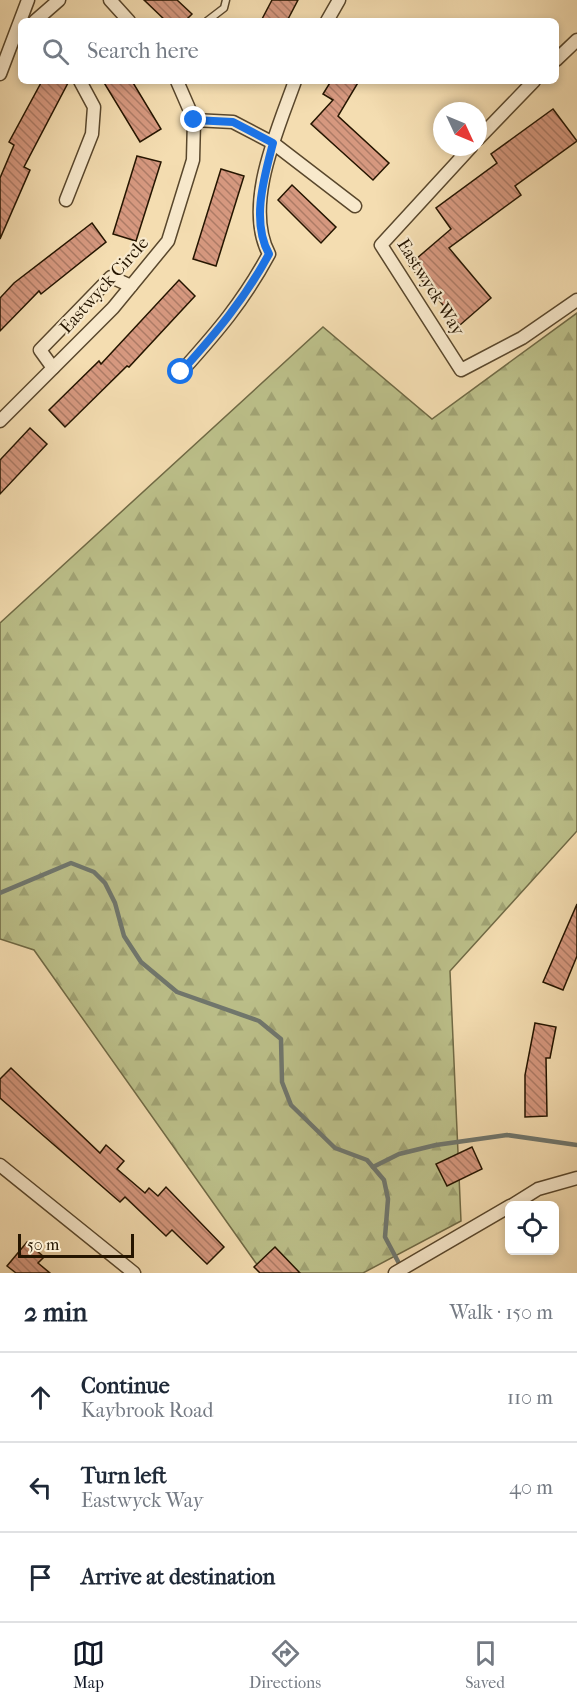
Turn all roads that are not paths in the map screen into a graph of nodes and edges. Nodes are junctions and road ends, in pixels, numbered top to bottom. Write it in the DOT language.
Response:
graph roads {
  1 [pos="29,0"];
  2 [pos="59,0"];
  3 [pos="110,0"];
  4 [pos="226,0"];
  5 [pos="339,0"];
  6 [pos="39,17"];
  7 [pos="24,18"];
  8 [pos="126,18"];
  9 [pos="211,18"];
  10 [pos="329,18"];
  11 [pos="18,39"];
  12 [pos="577,40"];
  13 [pos="559,57"];
  14 [pos="0,74"];
  15 [pos="82,84"];
  16 [pos="178,84"];
  17 [pos="294,84"];
  18 [pos="531,84"];
  19 [pos="194,120"];
  20 [pos="487,130"];
  21 [pos="273,143"];
  22 [pos="463,156"];
  23 [pos="66,200"];
  24 [pos="356,206"];
  25 [pos="131,286"];
  26 [pos="577,300"];
  27 [pos="53,368"];
  28 [pos="181,372"];
  29 [pos="0,421"];
  30 [pos="0,1165"];
  31 [pos="577,1178"];
  32 [pos="518,1201"];
  33 [pos="505,1209"];
  34 [pos="134,1273"];
  35 [pos="395,1273"];
  1 -- 6 [label="street"];
  1 -- 7 [label="street"];
  2 -- 6 [label="street"];
  3 -- 8 [label="street"];
  4 -- 9 [label="lane"];
  5 -- 10 [label="street"];
  11 -- 14 [label="street"];
  12 -- 13 [label="street"];
  15 -- 23 [label="street"];
  16 -- 19 [label="street, Eastwyck Circle"];
  17 -- 21 [label="street"];
  18 -- 20 [label="street"];
  19 -- 21 [label="street"];
  19 -- 25 [label="street, Eastwyck Circle"];
  21 -- 24 [label="street"];
  21 -- 28 [label="street"];
  22 -- 26 [label="street, Eastwyck Way"];
  25 -- 27 [label="street, Eastwyck Circle"];
  25 -- 27 [label="street"];
  27 -- 29 [label="street, Eastwyck Circle"];
  30 -- 34 [label="street"];
  31 -- 32 [label="street"];
  33 -- 35 [label="street"];
}
